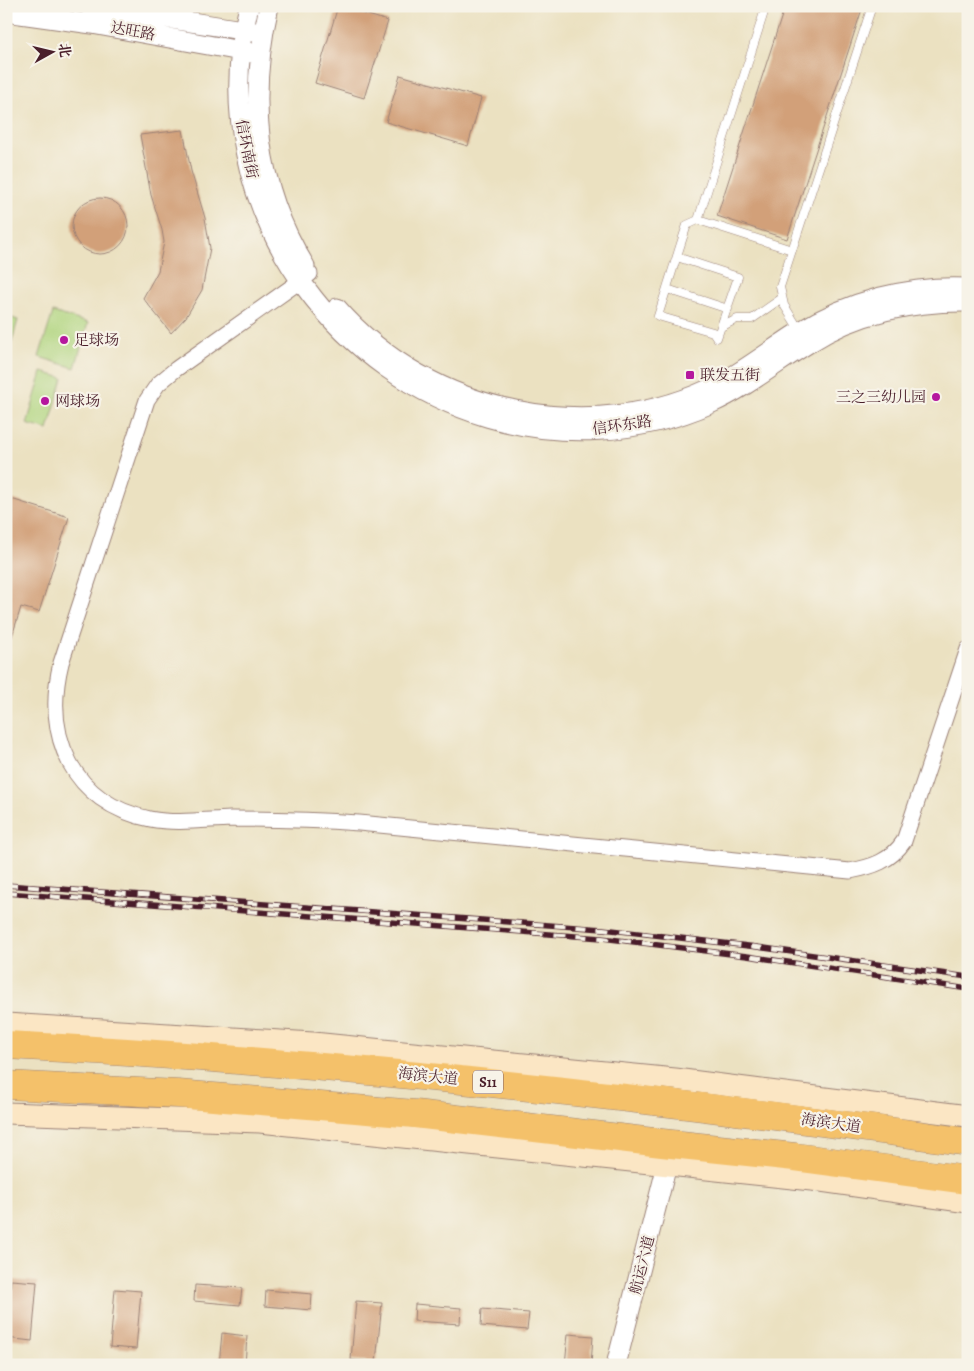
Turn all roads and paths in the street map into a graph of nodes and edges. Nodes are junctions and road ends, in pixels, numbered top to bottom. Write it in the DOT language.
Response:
graph roads {
  1 [pos="89,6"];
  2 [pos="249,6"];
  3 [pos="269,6"];
  4 [pos="766,6"];
  5 [pos="872,6"];
  6 [pos="6,12"];
  7 [pos="196,42"];
  8 [pos="245,47"];
  9 [pos="238,91"];
  10 [pos="698,220"];
  11 [pos="792,250"];
  12 [pos="677,257"];
  13 [pos="305,277"];
  14 [pos="968,288"];
  15 [pos="667,289"];
  16 [pos="782,298"];
  17 [pos="968,302"];
  18 [pos="728,308"];
  19 [pos="723,326"];
  20 [pos="804,337"];
  21 [pos="968,649"];
  22 [pos="6,1024"];
  23 [pos="6,1045"];
  24 [pos="6,1085"];
  25 [pos="6,1113"];
  26 [pos="968,1116"];
  27 [pos="968,1142"];
  28 [pos="667,1165"];
  29 [pos="968,1180"];
  30 [pos="968,1202"];
  31 [pos="616,1365"];
  1 -- 8 [label="street, 达旺路"];
  2 -- 8 [label="street, 信环南街"];
  3 -- 8 [label="street, 信环南街"];
  4 -- 10 [label="lane"];
  5 -- 11 [label="lane"];
  6 -- 7 [label="street, 达旺路"];
  7 -- 8 [label="street, 达旺路"];
  7 -- 9 [label="street"];
  8 -- 9 [label="street, 信环南街"];
  8 -- 13 [label="street, 信环南街"];
  9 -- 13 [label="street, 信环南街"];
  10 -- 11 [label="lane"];
  10 -- 12 [label="lane"];
  11 -- 16 [label="lane"];
  12 -- 15 [label="lane"];
  12 -- 18 [label="lane"];
  13 -- 20 [label="street, 信环东路"];
  13 -- 21 [label="street"];
  14 -- 20 [label="street, 信环东路"];
  15 -- 18 [label="lane"];
  15 -- 19 [label="lane"];
  16 -- 19 [label="lane"];
  16 -- 20 [label="lane"];
  17 -- 20 [label="street, 信环东路"];
  18 -- 19 [label="lane"];
  22 -- 26 [label="main road"];
  23 -- 27 [label="highway, 海滨大道 / S11"];
  24 -- 29 [label="highway"];
  25 -- 28 [label="main road"];
  28 -- 30 [label="main road"];
  28 -- 31 [label="street, 航运六道"];
}
